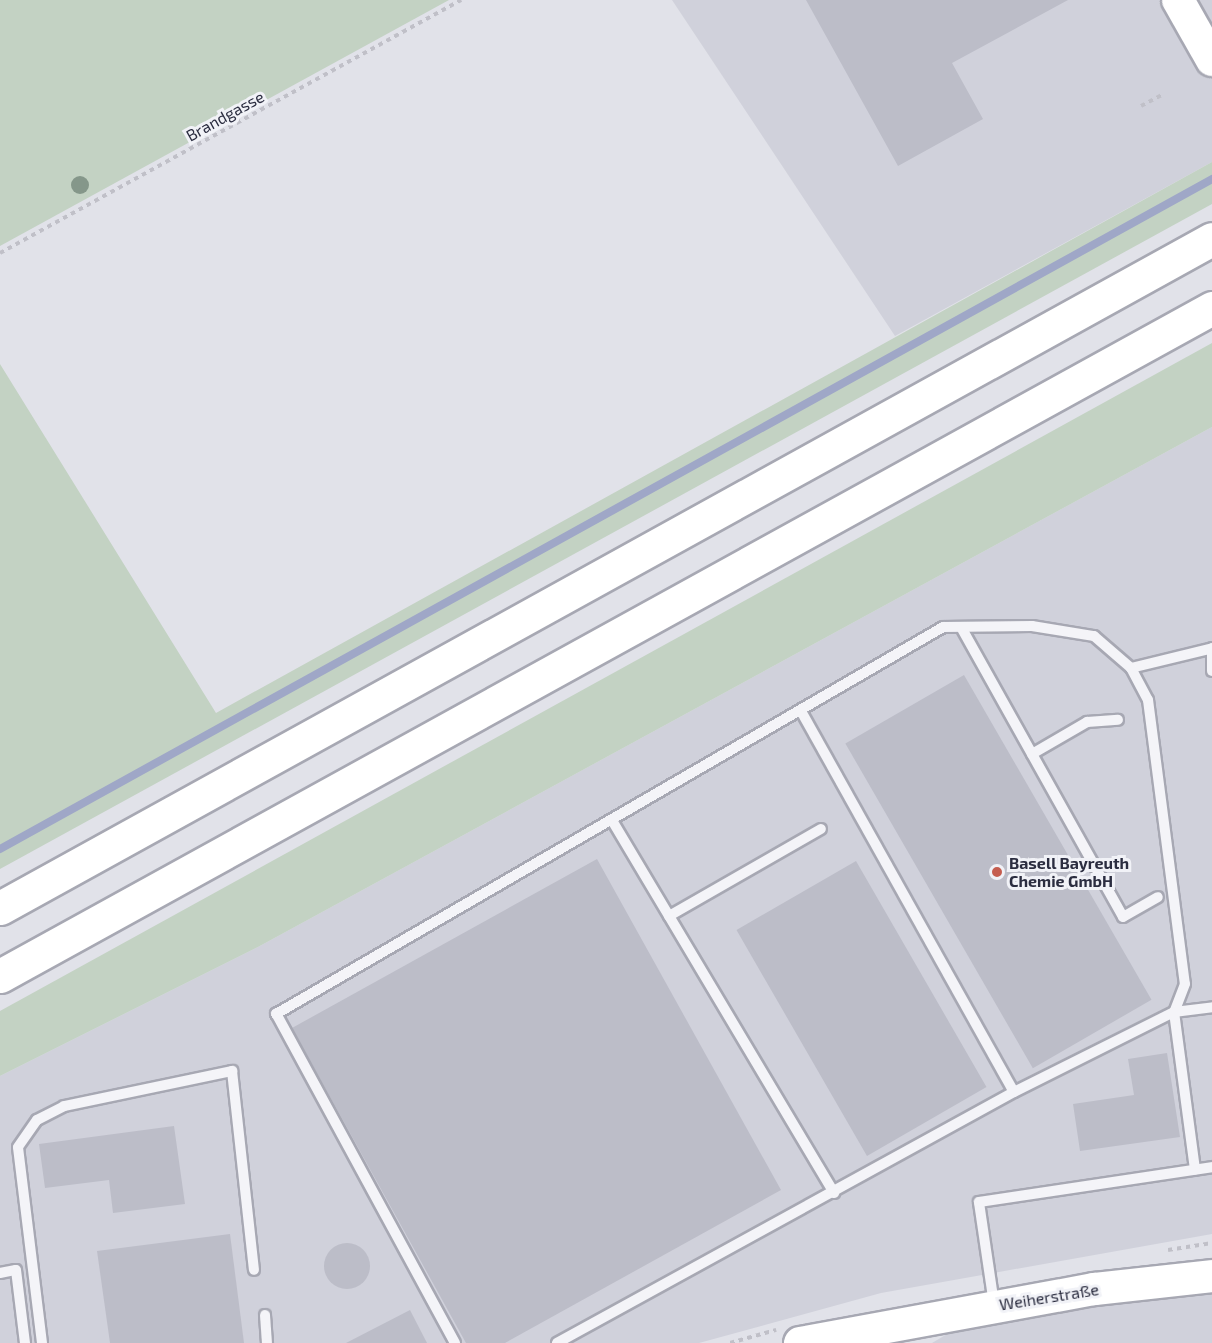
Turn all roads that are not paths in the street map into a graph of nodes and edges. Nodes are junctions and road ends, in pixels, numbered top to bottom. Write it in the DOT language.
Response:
graph roads {
  1 [pos="1178,0"];
  2 [pos="1212,60"];
  3 [pos="1212,239"];
  4 [pos="1212,308"];
  5 [pos="961,627"];
  6 [pos="1210,648"];
  7 [pos="1131,668"];
  8 [pos="1212,671"];
  9 [pos="801,711"];
  10 [pos="1118,720"];
  11 [pos="1032,754"];
  12 [pos="613,822"];
  13 [pos="821,829"];
  14 [pos="1158,897"];
  15 [pos="0,908"];
  16 [pos="669,916"];
  17 [pos="0,976"];
  18 [pos="1212,1007"];
  19 [pos="1174,1012"];
  20 [pos="1014,1092"];
  21 [pos="1212,1167"];
  22 [pos="1195,1170"];
  23 [pos="834,1193"];
  24 [pos="254,1270"];
  25 [pos="0,1273"];
  26 [pos="1212,1276"];
  27 [pos="994,1306"];
  28 [pos="265,1315"];
  29 [pos="890,1333"];
  30 [pos="25,1343"];
  31 [pos="42,1343"];
  32 [pos="267,1343"];
  33 [pos="455,1343"];
  34 [pos="557,1343"];
  35 [pos="800,1343"];
  1 -- 2 [label="street"];
  3 -- 15 [label="highway"];
  4 -- 17 [label="highway"];
  5 -- 7 [label="lane"];
  5 -- 9 [label="lane"];
  5 -- 11 [label="lane"];
  6 -- 7 [label="lane"];
  6 -- 8 [label="lane"];
  7 -- 19 [label="lane"];
  9 -- 12 [label="lane"];
  9 -- 20 [label="lane"];
  10 -- 11 [label="lane"];
  11 -- 14 [label="lane"];
  12 -- 16 [label="lane"];
  12 -- 33 [label="lane"];
  13 -- 16 [label="lane"];
  16 -- 23 [label="lane"];
  18 -- 19 [label="lane"];
  19 -- 20 [label="lane"];
  19 -- 22 [label="lane"];
  20 -- 23 [label="lane"];
  21 -- 22 [label="lane"];
  22 -- 27 [label="lane"];
  23 -- 34 [label="lane"];
  24 -- 31 [label="lane"];
  25 -- 30 [label="lane"];
  26 -- 27 [label="street, Weiherstraße"];
  27 -- 29 [label="street, Weiherstraße"];
  28 -- 32 [label="lane"];
  29 -- 35 [label="street, Weiherstraße"];
}
